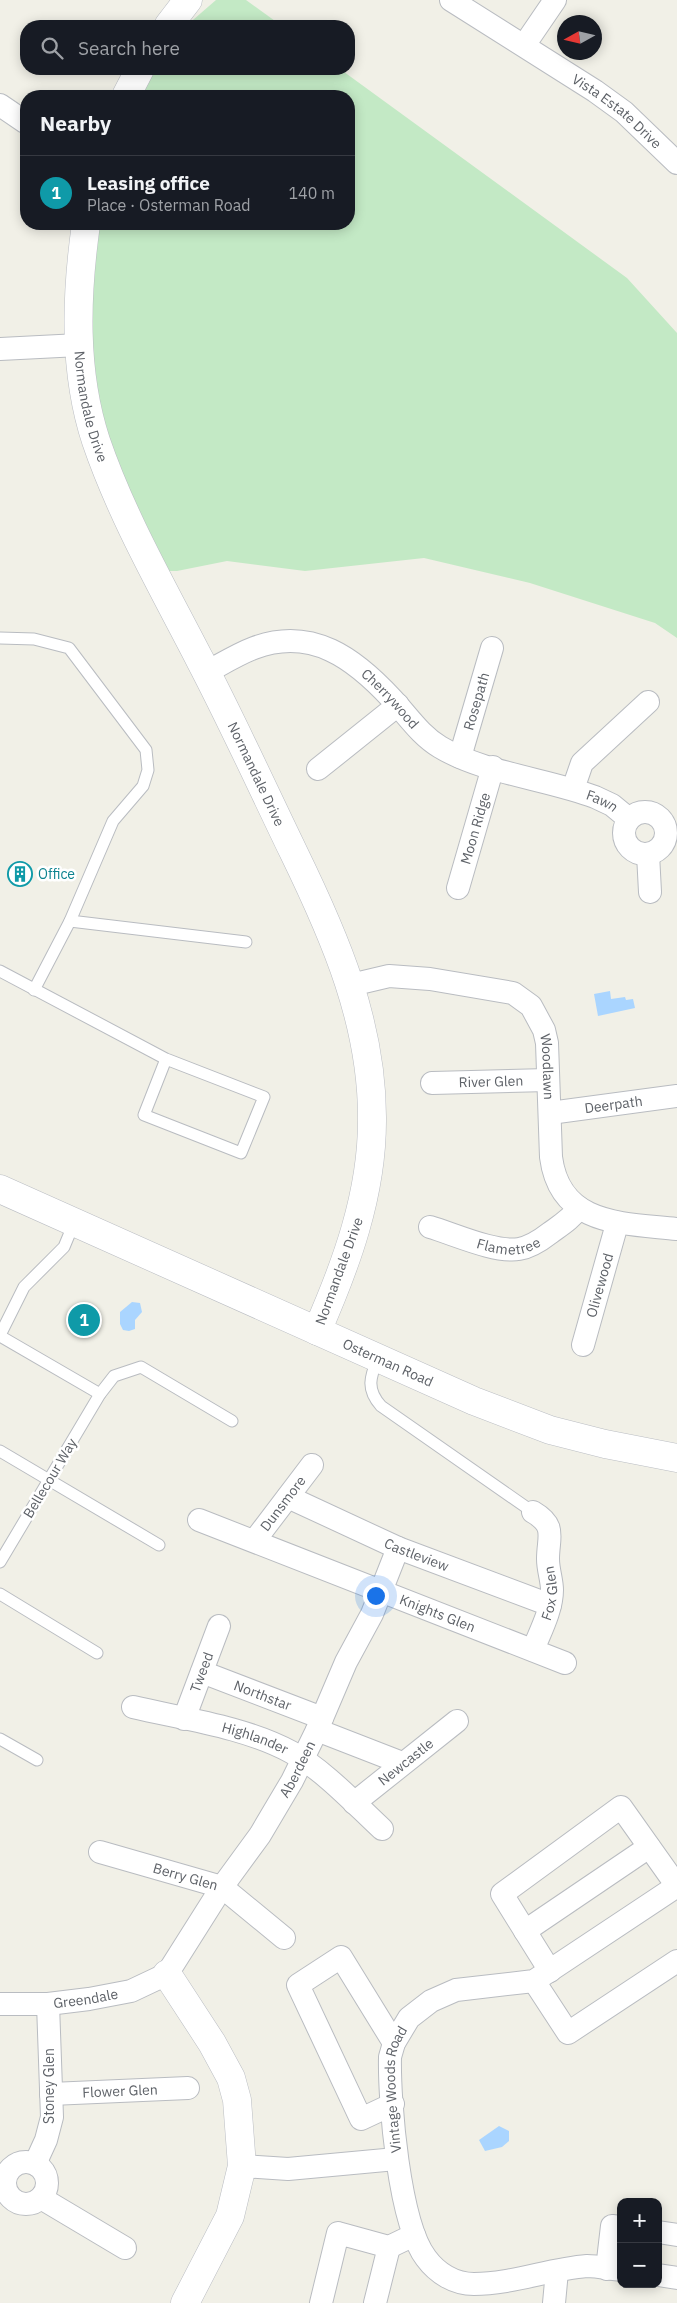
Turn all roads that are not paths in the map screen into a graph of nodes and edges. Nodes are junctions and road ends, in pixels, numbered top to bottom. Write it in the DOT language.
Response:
graph roads {
  1 [pos="451,0"];
  2 [pos="555,0"];
  3 [pos="524,44"];
  4 [pos="137,75"];
  5 [pos="129,90"];
  6 [pos="0,105"];
  7 [pos="20,119"];
  8 [pos="677,163"];
  9 [pos="85,230"];
  10 [pos="79,345"];
  11 [pos="0,349"];
  12 [pos="0,638"];
  13 [pos="492,648"];
  14 [pos="207,672"];
  15 [pos="648,702"];
  16 [pos="398,705"];
  17 [pos="460,757"];
  18 [pos="493,767"];
  19 [pos="318,770"];
  20 [pos="573,789"];
  21 [pos="629,819"];
  22 [pos="648,854"];
  23 [pos="458,888"];
  24 [pos="650,892"];
  25 [pos="70,921"];
  26 [pos="246,942"];
  27 [pos="0,971"];
  28 [pos="351,985"];
  29 [pos="34,990"];
  30 [pos="166,1059"];
  31 [pos="548,1080"];
  32 [pos="432,1083"];
  33 [pos="677,1096"];
  34 [pos="550,1113"];
  35 [pos="0,1189"];
  36 [pos="578,1208"];
  37 [pos="74,1223"];
  38 [pos="617,1224"];
  39 [pos="430,1227"];
  40 [pos="677,1229"];
  41 [pos="317,1332"];
  42 [pos="0,1336"];
  43 [pos="583,1345"];
  44 [pos="378,1358"];
  45 [pos="100,1394"];
  46 [pos="232,1421"];
  47 [pos="0,1451"];
  48 [pos="677,1458"];
  49 [pos="312,1465"];
  50 [pos="49,1480"];
  51 [pos="288,1497"];
  52 [pos="533,1512"];
  53 [pos="198,1520"];
  54 [pos="254,1540"];
  55 [pos="159,1544"];
  56 [pos="398,1548"];
  57 [pos="0,1562"];
  58 [pos="382,1590"];
  59 [pos="0,1594"];
  60 [pos="550,1605"];
  61 [pos="219,1626"];
  62 [pos="533,1650"];
  63 [pos="97,1653"];
  64 [pos="565,1663"];
  65 [pos="202,1672"];
  66 [pos="133,1707"];
  67 [pos="184,1719"];
  68 [pos="457,1721"];
  69 [pos="320,1724"];
  70 [pos="0,1739"];
  71 [pos="37,1760"];
  72 [pos="302,1761"];
  73 [pos="402,1763"];
  74 [pos="354,1803"];
  75 [pos="382,1829"];
  76 [pos="649,1847"];
  77 [pos="100,1852"];
  78 [pos="677,1886"];
  79 [pos="222,1888"];
  80 [pos="525,1931"];
  81 [pos="284,1938"];
  82 [pos="677,1961"];
  83 [pos="167,1974"];
  84 [pos="542,1976"];
  85 [pos="0,2004"];
  86 [pos="48,2004"];
  87 [pos="394,2043"];
  88 [pos="188,2088"];
  89 [pos="51,2094"];
  90 [pos="393,2104"];
  91 [pos="396,2159"];
  92 [pos="35,2164"];
  93 [pos="242,2166"];
  94 [pos="40,2198"];
  95 [pos="617,2227"];
  96 [pos="662,2233"];
  97 [pos="414,2235"];
  98 [pos="677,2235"];
  99 [pos="389,2247"];
  100 [pos="124,2248"];
  101 [pos="614,2269"];
  102 [pos="557,2271"];
  103 [pos="662,2276"];
  104 [pos="677,2278"];
  105 [pos="185,2303"];
  106 [pos="320,2303"];
  107 [pos="375,2303"];
  108 [pos="554,2303"];
  1 -- 3 [label="street, Vista Estate Drive"];
  2 -- 3 [label="street"];
  3 -- 8 [label="street, Vista Estate Drive"];
  4 -- 5 [label="street"];
  6 -- 7 [label="street"];
  9 -- 10 [label="street, Normandale Drive"];
  10 -- 11 [label="street"];
  10 -- 14 [label="street, Normandale Drive"];
  12 -- 25 [label="lane"];
  13 -- 17 [label="street, Rosepath"];
  14 -- 16 [label="street, Cherrywood"];
  14 -- 28 [label="street, Normandale Drive"];
  15 -- 20 [label="street"];
  16 -- 17 [label="street, Cherrywood"];
  16 -- 19 [label="street"];
  17 -- 18 [label="street, Cherrywood"];
  18 -- 20 [label="street, Cherrywood"];
  18 -- 23 [label="street, Moon Ridge"];
  20 -- 21 [label="street, Fawn"];
  21 -- 22 [label="street, Fawn"];
  21 -- 22 [label="street, Fawn"];
  22 -- 24 [label="street"];
  25 -- 26 [label="lane"];
  25 -- 29 [label="lane"];
  27 -- 29 [label="lane"];
  28 -- 31 [label="street, Woodlawn"];
  28 -- 41 [label="street, Normandale Drive"];
  29 -- 30 [label="lane"];
  30 -- 30 [label="lane"];
  31 -- 32 [label="street, River Glen"];
  31 -- 34 [label="street, Woodlawn"];
  33 -- 34 [label="street, Deerpath"];
  34 -- 36 [label="street, Woodlawn"];
  35 -- 37 [label="street, Osterman Road"];
  36 -- 38 [label="street, Woodlawn"];
  36 -- 39 [label="street, Flametree"];
  37 -- 41 [label="street, Osterman Road"];
  37 -- 42 [label="lane"];
  38 -- 40 [label="street, Woodlawn"];
  38 -- 43 [label="street, Olivewood"];
  41 -- 44 [label="street, Osterman Road"];
  42 -- 45 [label="lane"];
  44 -- 48 [label="street, Osterman Road"];
  44 -- 52 [label="lane"];
  45 -- 46 [label="lane, Bellecour Way"];
  45 -- 50 [label="lane, Bellecour Way"];
  47 -- 50 [label="lane"];
  49 -- 51 [label="street, Dunsmore"];
  50 -- 55 [label="lane"];
  50 -- 57 [label="lane, Bellecour Way"];
  51 -- 54 [label="street, Dunsmore"];
  51 -- 56 [label="street, Castleview"];
  52 -- 60 [label="street, Fox Glen"];
  53 -- 54 [label="street, Knights Glen"];
  54 -- 58 [label="street, Knights Glen"];
  56 -- 58 [label="street, Aberdeen"];
  56 -- 60 [label="street, Castleview"];
  58 -- 62 [label="street, Knights Glen"];
  58 -- 69 [label="street, Aberdeen"];
  59 -- 63 [label="lane"];
  60 -- 62 [label="street, Fox Glen"];
  61 -- 65 [label="street, Tweed"];
  62 -- 64 [label="street, Knights Glen"];
  65 -- 67 [label="street, Tweed"];
  65 -- 69 [label="street, Northstar"];
  66 -- 67 [label="street, Highlander"];
  67 -- 72 [label="street, Highlander"];
  68 -- 73 [label="street, Newcastle"];
  69 -- 72 [label="street, Aberdeen"];
  69 -- 73 [label="street, Northstar"];
  70 -- 71 [label="lane"];
  72 -- 74 [label="street, Highlander"];
  72 -- 79 [label="street, Aberdeen"];
  73 -- 74 [label="street, Newcastle"];
  74 -- 75 [label="street, Highlander"];
  76 -- 78 [label="street"];
  76 -- 80 [label="street"];
  76 -- 80 [label="street"];
  77 -- 79 [label="street, Berry Glen"];
  78 -- 84 [label="street, Vintage Woods Road"];
  79 -- 81 [label="street, Berry Glen"];
  79 -- 83 [label="street, Aberdeen"];
  80 -- 84 [label="street"];
  82 -- 84 [label="street"];
  83 -- 86 [label="street, Greendale"];
  83 -- 93 [label="street"];
  84 -- 87 [label="street, Vintage Woods Road"];
  85 -- 86 [label="street, Greendale"];
  86 -- 89 [label="street, Stoney Glen"];
  87 -- 90 [label="street, Vintage Woods Road"];
  87 -- 90 [label="street"];
  88 -- 89 [label="street, Flower Glen"];
  89 -- 92 [label="street, Stoney Glen"];
  90 -- 91 [label="street, Vintage Woods Road"];
  91 -- 93 [label="street"];
  91 -- 97 [label="street, Vintage Woods Road"];
  92 -- 94 [label="street"];
  92 -- 94 [label="street"];
  93 -- 105 [label="street"];
  94 -- 100 [label="street"];
  95 -- 101 [label="street"];
  96 -- 98 [label="street"];
  97 -- 99 [label="street"];
  97 -- 102 [label="street, Vintage Woods Road"];
  99 -- 106 [label="street"];
  99 -- 107 [label="street"];
  101 -- 102 [label="street, Vintage Woods Road"];
  102 -- 108 [label="street"];
  103 -- 104 [label="street"];
}
